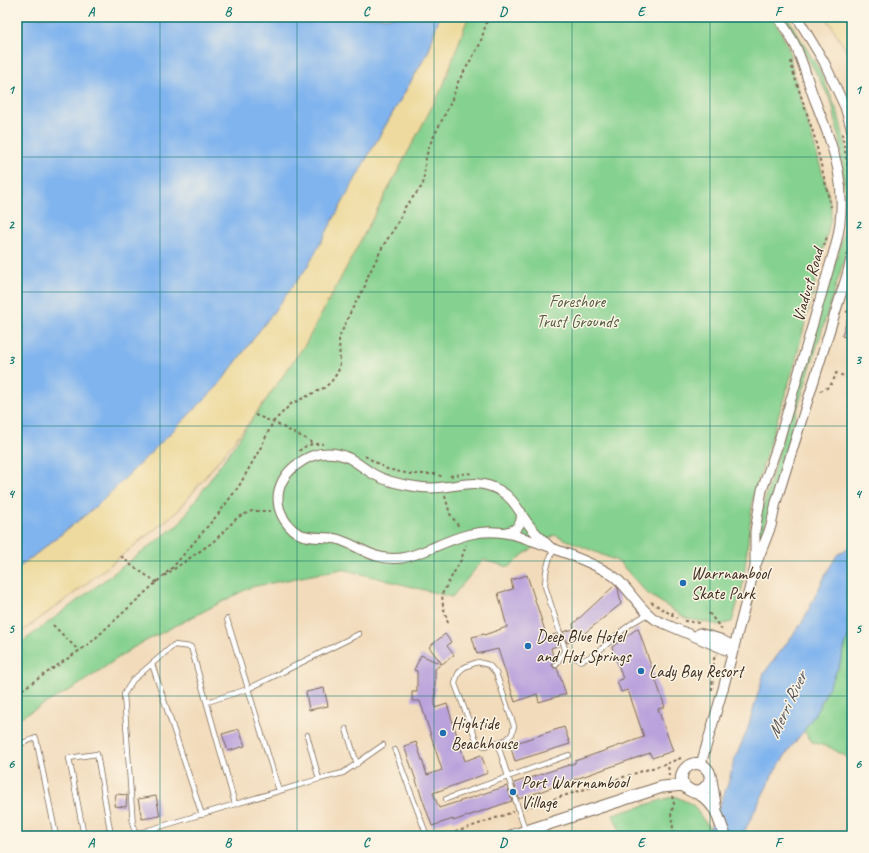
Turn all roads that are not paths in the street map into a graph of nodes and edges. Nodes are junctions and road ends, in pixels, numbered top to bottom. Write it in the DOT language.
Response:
graph roads {
  1 [pos="778,17"];
  2 [pos="797,17"];
  3 [pos="852,131"];
  4 [pos="852,255"];
  5 [pos="521,512"];
  6 [pos="503,532"];
  7 [pos="552,548"];
  8 [pos="755,567"];
  9 [pos="647,614"];
  10 [pos="227,619"];
  11 [pos="359,634"];
  12 [pos="565,648"];
  13 [pos="734,648"];
  14 [pos="152,664"];
  15 [pos="556,665"];
  16 [pos="248,689"];
  17 [pos="207,702"];
  18 [pos="346,729"];
  19 [pos="307,735"];
  20 [pos="497,742"];
  21 [pos="17,745"];
  22 [pos="382,745"];
  23 [pos="395,750"];
  24 [pos="569,755"];
  25 [pos="357,764"];
  26 [pos="701,764"];
  27 [pos="710,775"];
  28 [pos="509,777"];
  29 [pos="319,779"];
  30 [pos="683,780"];
  31 [pos="279,791"];
  32 [pos="694,792"];
  33 [pos="446,799"];
  34 [pos="235,804"];
  35 [pos="716,811"];
  36 [pos="202,815"];
  37 [pos="17,827"];
  38 [pos="525,832"];
  39 [pos="136,835"];
  40 [pos="18,836"];
  41 [pos="56,836"];
  42 [pos="84,836"];
  43 [pos="111,836"];
  44 [pos="129,836"];
  45 [pos="427,836"];
  46 [pos="512,836"];
  47 [pos="725,836"];
  1 -- 8 [label="street, Viaduct Road"];
  2 -- 3 [label="street"];
  4 -- 8 [label="street, Viaduct Road"];
  5 -- 6 [label="street"];
  5 -- 6 [label="street"];
  5 -- 7 [label="street"];
  6 -- 7 [label="street"];
  7 -- 9 [label="street"];
  7 -- 12 [label="lane"];
  8 -- 13 [label="street, Viaduct Road"];
  9 -- 12 [label="lane"];
  9 -- 13 [label="street"];
  10 -- 16 [label="lane"];
  11 -- 16 [label="lane"];
  12 -- 15 [label="lane"];
  13 -- 26 [label="street, Viaduct Road"];
  14 -- 17 [label="lane"];
  14 -- 36 [label="lane"];
  14 -- 39 [label="lane"];
  16 -- 17 [label="lane"];
  16 -- 31 [label="lane"];
  17 -- 34 [label="lane"];
  18 -- 25 [label="lane"];
  19 -- 29 [label="lane"];
  20 -- 20 [label="lane"];
  20 -- 28 [label="lane"];
  21 -- 41 [label="lane"];
  22 -- 25 [label="lane"];
  23 -- 45 [label="lane"];
  24 -- 28 [label="lane"];
  25 -- 29 [label="lane"];
  26 -- 27 [label="street"];
  26 -- 30 [label="street"];
  27 -- 32 [label="street"];
  27 -- 35 [label="street"];
  28 -- 33 [label="lane"];
  28 -- 38 [label="lane"];
  29 -- 31 [label="lane"];
  30 -- 32 [label="street"];
  30 -- 38 [label="street"];
  31 -- 34 [label="lane"];
  32 -- 35 [label="street"];
  34 -- 36 [label="lane"];
  35 -- 47 [label="street"];
  36 -- 39 [label="lane"];
  37 -- 40 [label="lane"];
  38 -- 46 [label="street"];
  39 -- 44 [label="lane"];
  42 -- 43 [label="lane"];
}
